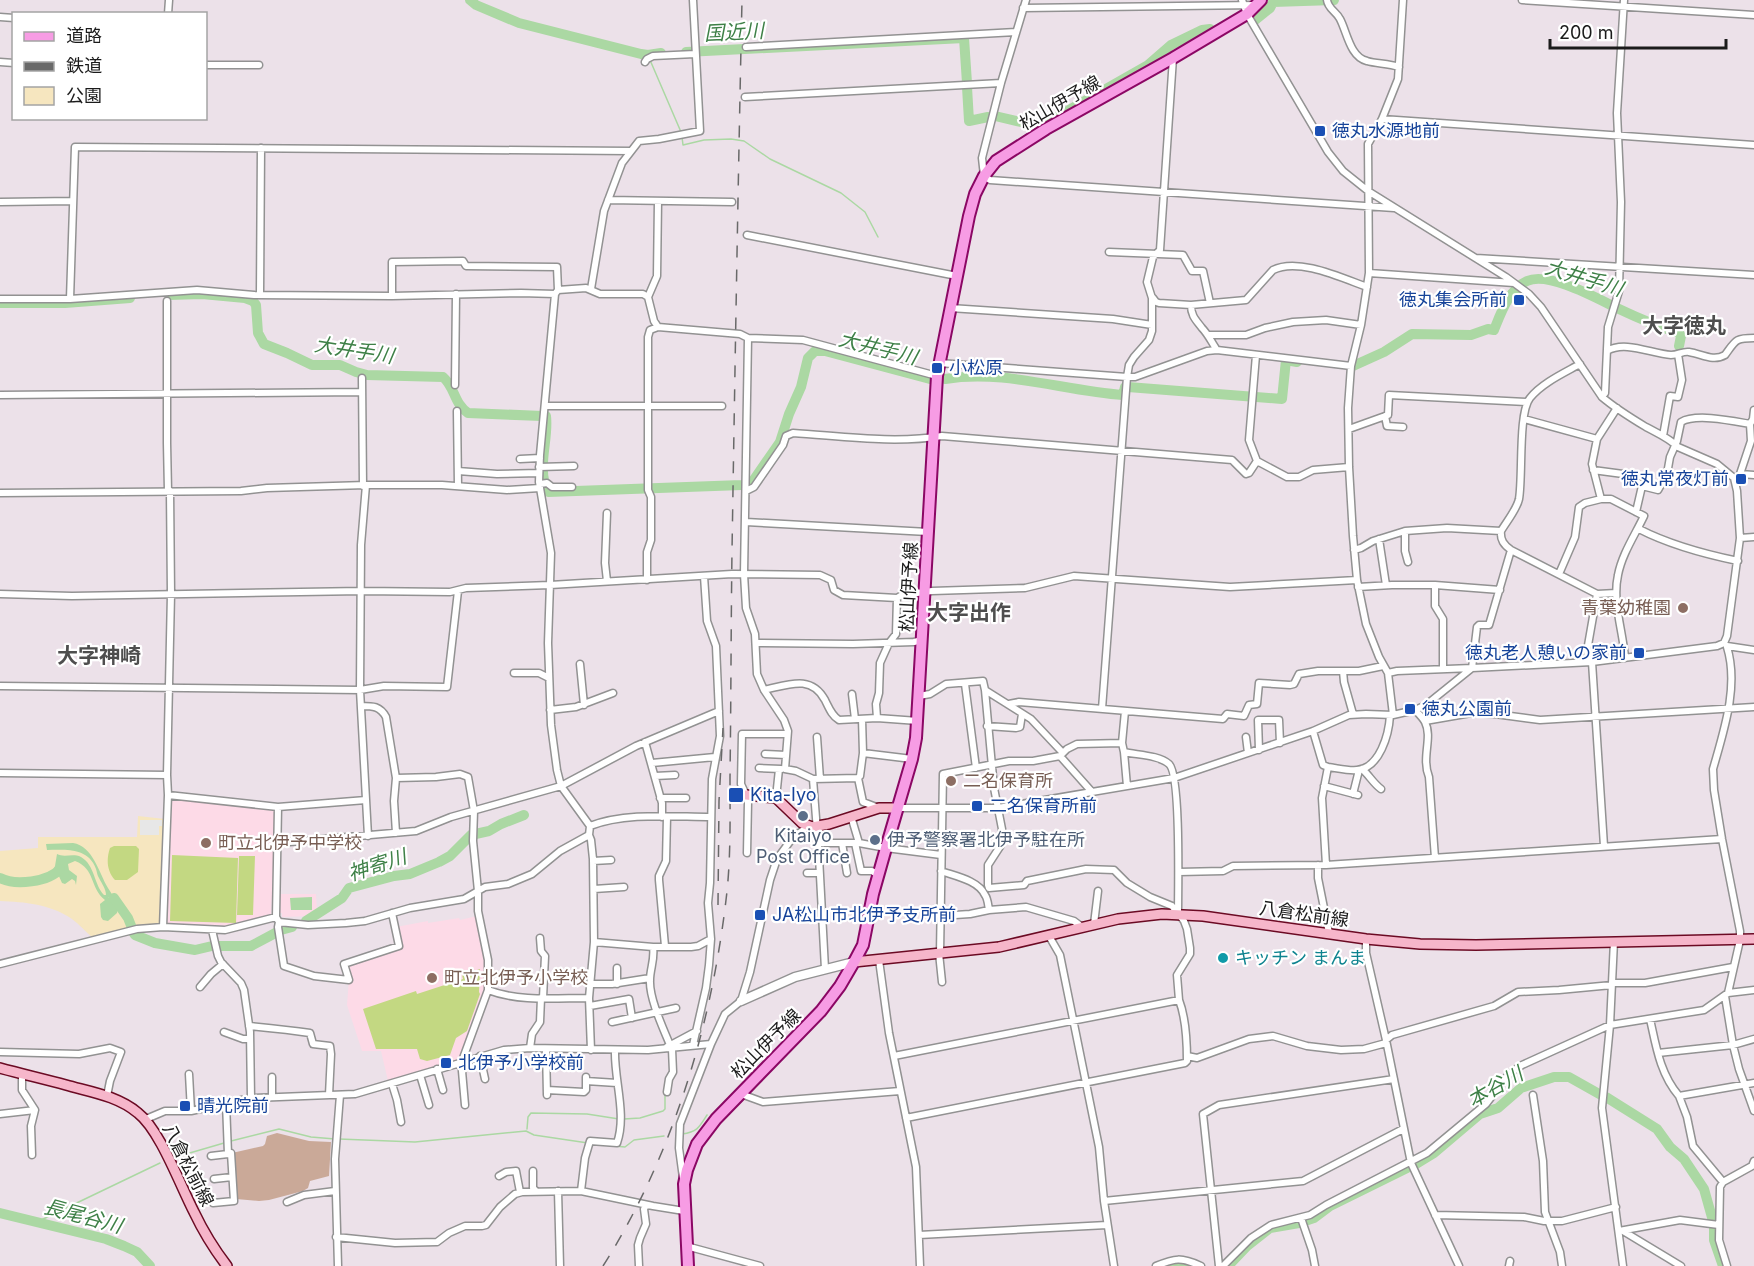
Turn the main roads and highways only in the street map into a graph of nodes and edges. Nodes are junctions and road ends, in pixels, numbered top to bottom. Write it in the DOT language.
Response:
graph roads {
  1 [pos="1259,3"];
  2 [pos="1244,6"];
  3 [pos="747,795"];
  4 [pos="897,808"];
  5 [pos="1754,939"];
  6 [pos="854,962"];
  7 [pos="0,1068"];
  8 [pos="227,1266"];
  9 [pos="688,1266"];
  1 -- 2 [label="main road, 松山伊予線"];
  2 -- 4 [label="main road, 松山伊予線"];
  3 -- 4 [label="main road"];
  4 -- 6 [label="main road, 松山伊予線"];
  5 -- 6 [label="main road, 八倉松前線"];
  6 -- 9 [label="main road, 松山伊予線"];
  7 -- 8 [label="main road, 八倉松前線"];
}
